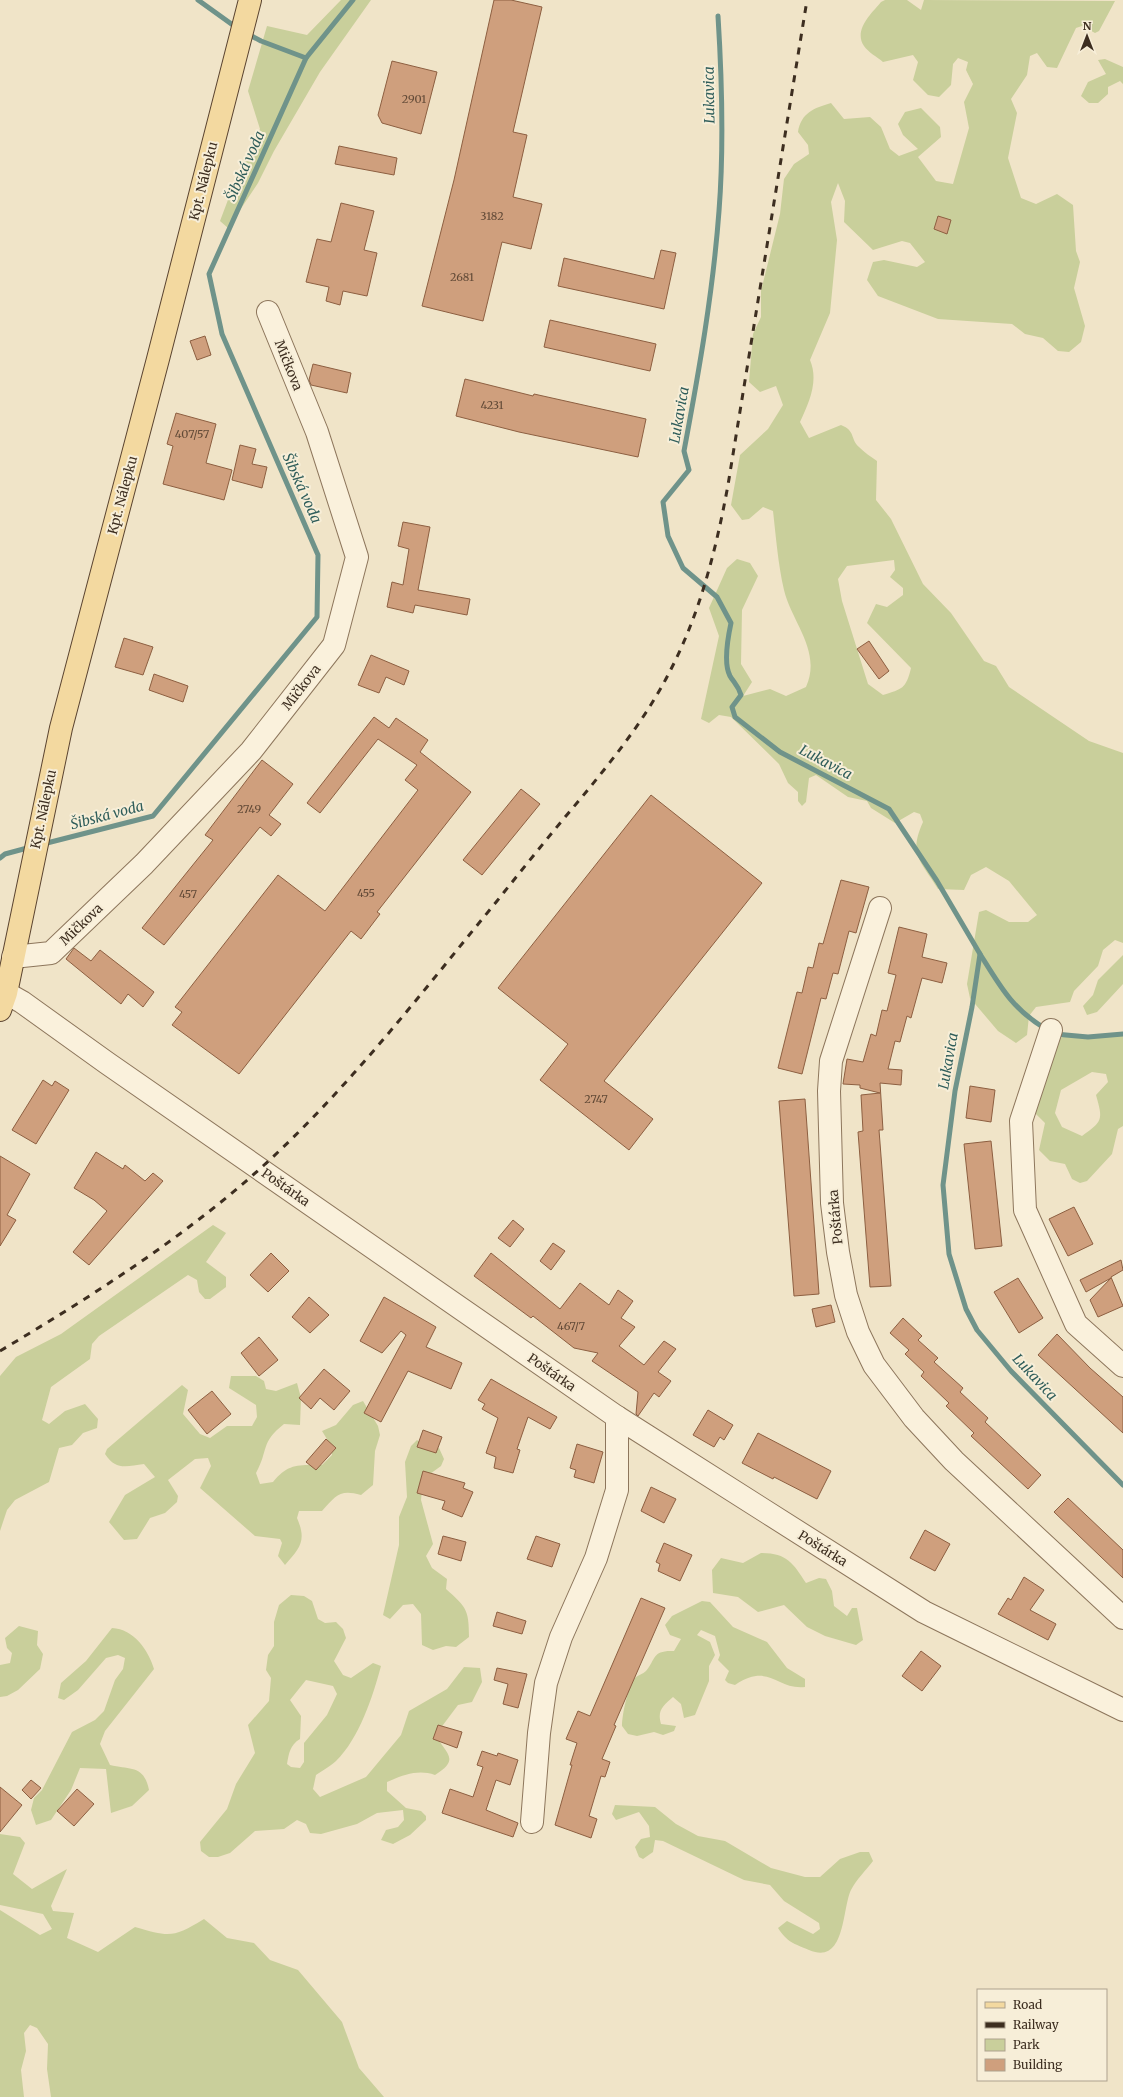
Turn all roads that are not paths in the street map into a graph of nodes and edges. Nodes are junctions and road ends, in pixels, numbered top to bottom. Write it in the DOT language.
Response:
graph roads {
  1 [pos="250,0"];
  2 [pos="268,312"];
  3 [pos="880,908"];
  4 [pos="13,957"];
  5 [pos="3,1001"];
  6 [pos="1051,1030"];
  7 [pos="1123,1366"];
  8 [pos="617,1417"];
  9 [pos="1123,1618"];
  10 [pos="1123,1710"];
  11 [pos="532,1822"];
  1 -- 4 [label="main road, Kpt. Nálepku"];
  2 -- 4 [label="street, Mičkova"];
  3 -- 9 [label="street, Poštárka"];
  4 -- 5 [label="main road, Kpt. Nálepku"];
  5 -- 8 [label="street, Poštárka"];
  6 -- 7 [label="street"];
  8 -- 10 [label="street, Poštárka"];
  8 -- 11 [label="street"];
}
